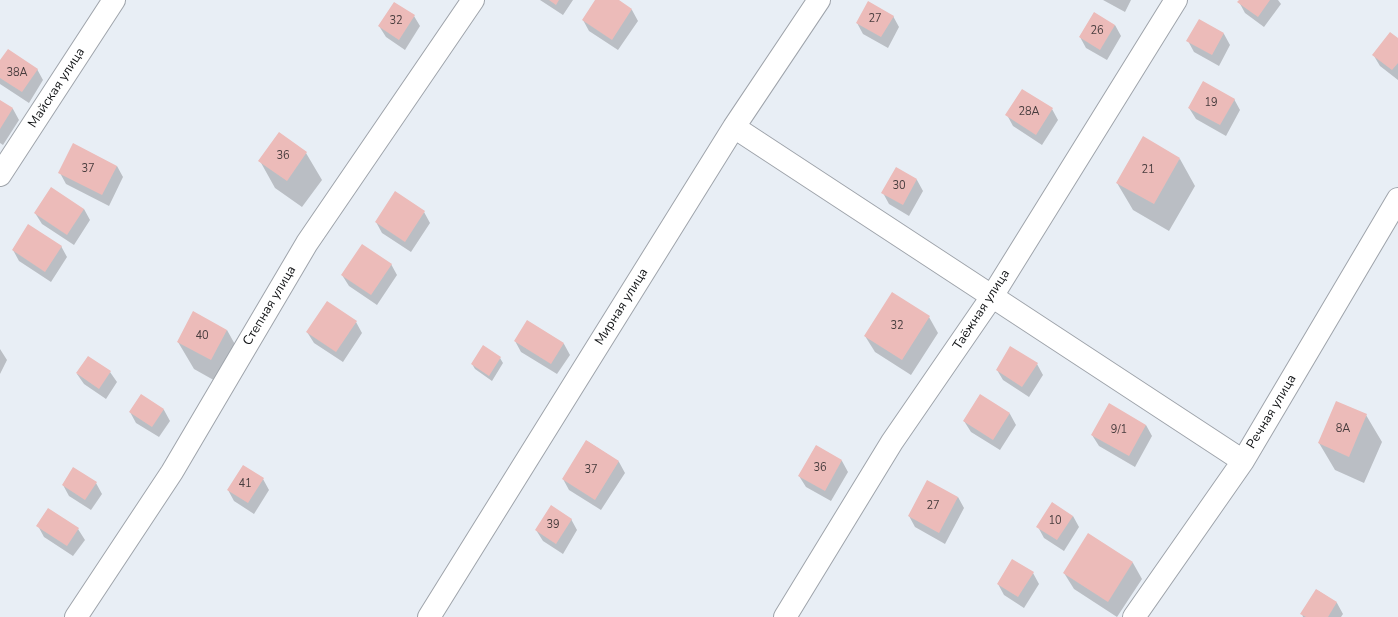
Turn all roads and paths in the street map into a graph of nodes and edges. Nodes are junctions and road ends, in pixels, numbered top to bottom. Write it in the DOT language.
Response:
graph roads {
  1 [pos="114,0"];
  2 [pos="473,0"];
  3 [pos="819,0"];
  4 [pos="1176,0"];
  5 [pos="734,127"];
  6 [pos="0,175"];
  7 [pos="1398,199"];
  8 [pos="991,298"];
  9 [pos="1243,461"];
  10 [pos="76,617"];
  11 [pos="429,617"];
  12 [pos="785,617"];
  13 [pos="1134,617"];
  1 -- 6 [label="street, Майская улица"];
  2 -- 10 [label="street, Степная улица"];
  3 -- 5 [label="street, Мирная улица"];
  4 -- 8 [label="street, Таёжная улица"];
  5 -- 8 [label="street"];
  5 -- 11 [label="street, Мирная улица"];
  7 -- 9 [label="street, Речная улица"];
  8 -- 9 [label="street"];
  8 -- 12 [label="street, Таёжная улица"];
  9 -- 13 [label="street, Речная улица"];
}
